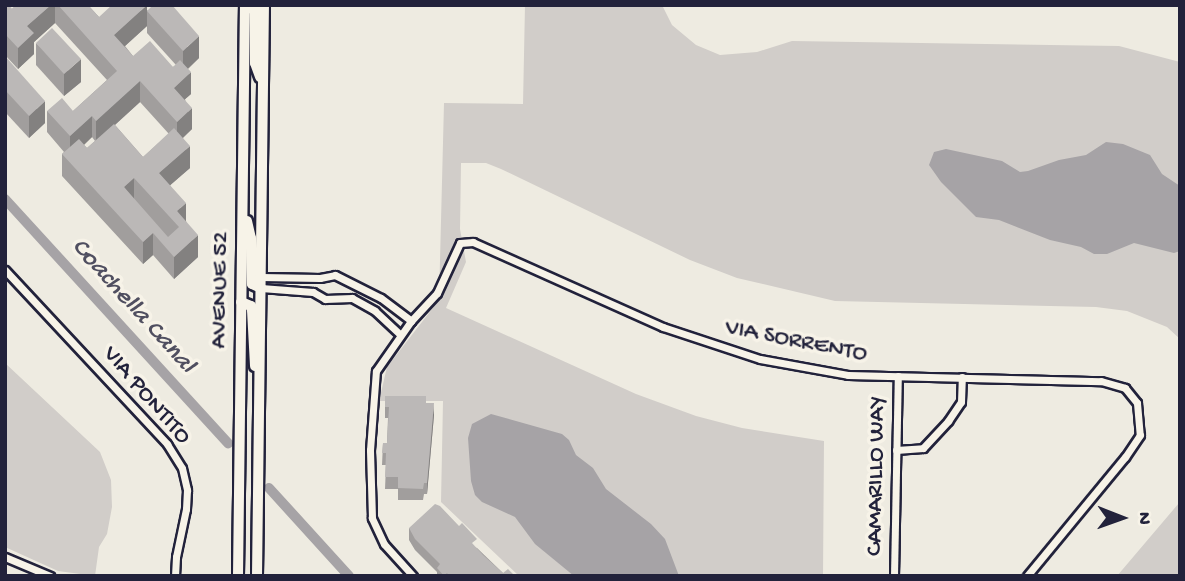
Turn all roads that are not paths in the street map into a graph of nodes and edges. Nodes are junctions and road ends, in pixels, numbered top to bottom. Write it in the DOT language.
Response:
graph roads {
  1 [pos="264,5"];
  2 [pos="245,6"];
  3 [pos="263,87"];
  4 [pos="243,205"];
  5 [pos="5,270"];
  6 [pos="344,281"];
  7 [pos="261,282"];
  8 [pos="340,298"];
  9 [pos="241,302"];
  10 [pos="411,321"];
  11 [pos="400,334"];
  12 [pos="898,376"];
  13 [pos="962,377"];
  14 [pos="259,390"];
  15 [pos="896,450"];
  16 [pos="5,557"];
  17 [pos="50,576"];
  18 [pos="175,576"];
  19 [pos="238,576"];
  20 [pos="257,576"];
  21 [pos="413,576"];
  22 [pos="894,576"];
  23 [pos="1027,576"];
  1 -- 3 [label="main road, AVENUE 52"];
  2 -- 3 [label="main road"];
  2 -- 4 [label="main road, AVENUE 52"];
  3 -- 7 [label="main road, AVENUE 52"];
  4 -- 7 [label="main road"];
  4 -- 9 [label="main road, AVENUE 52"];
  5 -- 18 [label="street, VIA PONTITO"];
  6 -- 7 [label="street"];
  6 -- 8 [label="street"];
  6 -- 10 [label="street"];
  7 -- 8 [label="street"];
  7 -- 14 [label="main road, AVENUE 52"];
  8 -- 11 [label="street"];
  9 -- 14 [label="main road"];
  9 -- 19 [label="main road, AVENUE 52"];
  10 -- 11 [label="street"];
  10 -- 12 [label="street, VIA SORRENTO"];
  11 -- 21 [label="street"];
  12 -- 13 [label="street, VIA SORRENTO"];
  12 -- 15 [label="street, CAMARILLO WAY"];
  13 -- 15 [label="street"];
  13 -- 23 [label="street, VIA SORRENTO"];
  14 -- 20 [label="main road, AVENUE 52"];
  15 -- 22 [label="street, CAMARILLO WAY"];
  16 -- 17 [label="street"];
}
